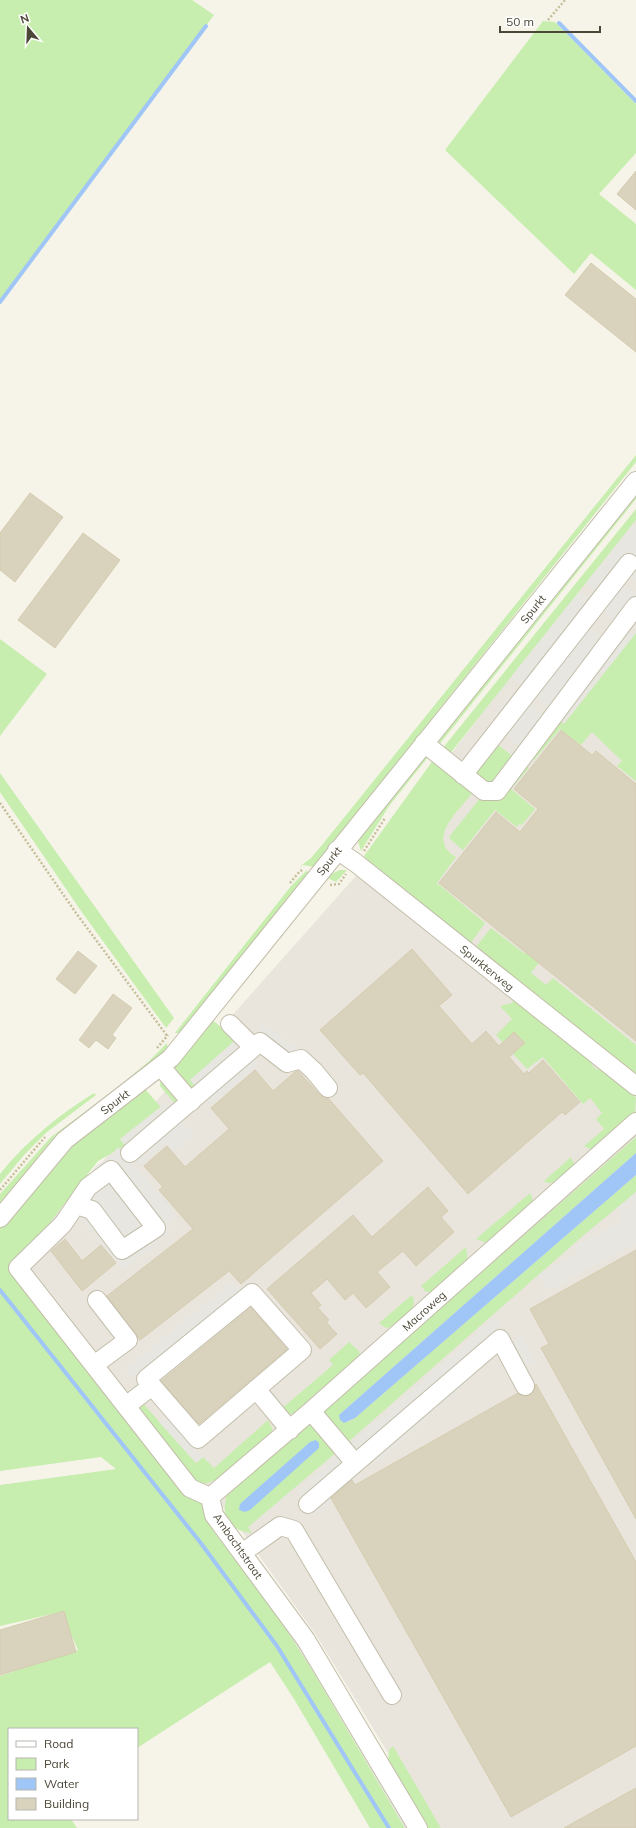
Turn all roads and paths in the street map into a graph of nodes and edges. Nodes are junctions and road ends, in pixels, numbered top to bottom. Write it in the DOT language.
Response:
graph roads {
  1 [pos="565,0"];
  2 [pos="548,20"];
  3 [pos="636,481"];
  4 [pos="634,562"];
  5 [pos="636,606"];
  6 [pos="424,743"];
  7 [pos="463,775"];
  8 [pos="0,804"];
  9 [pos="337,850"];
  10 [pos="230,1024"];
  11 [pos="180,1047"];
  12 [pos="253,1047"];
  13 [pos="161,1067"];
  14 [pos="636,1086"];
  15 [pos="328,1088"];
  16 [pos="191,1102"];
  17 [pos="636,1122"];
  18 [pos="130,1153"];
  19 [pos="76,1205"];
  20 [pos="0,1218"];
  21 [pos="96,1300"];
  22 [pos="94,1365"];
  23 [pos="152,1386"];
  24 [pos="525,1386"];
  25 [pos="256,1389"];
  26 [pos="126,1406"];
  27 [pos="311,1411"];
  28 [pos="290,1430"];
  29 [pos="355,1463"];
  30 [pos="210,1497"];
  31 [pos="308,1504"];
  32 [pos="242,1553"];
  33 [pos="392,1695"];
  34 [pos="418,1828"];
  1 -- 2 [label="path"];
  3 -- 6 [label="street, Spurkt"];
  4 -- 7 [label="street"];
  5 -- 7 [label="street"];
  6 -- 7 [label="street"];
  6 -- 9 [label="street, Spurkt"];
  8 -- 11 [label="path"];
  9 -- 11 [label="street, Spurkt"];
  9 -- 14 [label="street, Spurkterweg"];
  10 -- 12 [label="street"];
  11 -- 13 [label="street, Spurkt"];
  12 -- 15 [label="street"];
  12 -- 16 [label="street"];
  13 -- 16 [label="street"];
  13 -- 20 [label="street, Spurkt"];
  16 -- 18 [label="street"];
  17 -- 27 [label="street, Macroweg"];
  19 -- 19 [label="street"];
  19 -- 22 [label="street"];
  21 -- 22 [label="street"];
  22 -- 26 [label="street"];
  23 -- 25 [label="street"];
  23 -- 25 [label="street"];
  23 -- 26 [label="street"];
  24 -- 29 [label="street"];
  25 -- 28 [label="street"];
  26 -- 30 [label="street"];
  27 -- 28 [label="street, Macroweg"];
  27 -- 29 [label="street"];
  28 -- 30 [label="street, Macroweg"];
  29 -- 31 [label="street"];
  30 -- 32 [label="street, Ambachtstraat"];
  32 -- 33 [label="street"];
  32 -- 34 [label="street, Ambachtstraat"];
}
